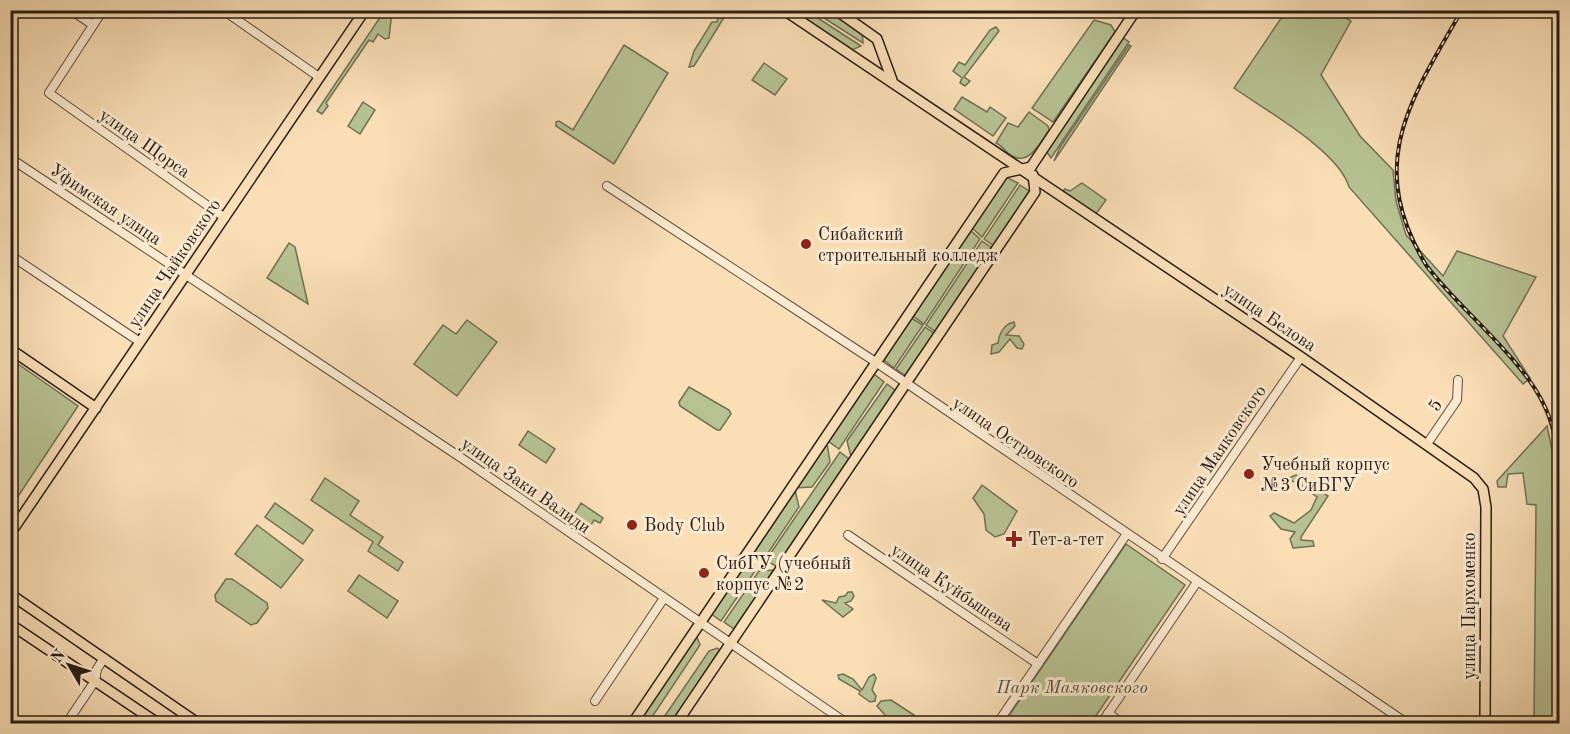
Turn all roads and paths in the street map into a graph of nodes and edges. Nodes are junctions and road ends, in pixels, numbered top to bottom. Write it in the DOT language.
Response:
graph roads {
  1 [pos="71,10"];
  2 [pos="103,10"];
  3 [pos="223,10"];
  4 [pos="352,10"];
  5 [pos="784,10"];
  6 [pos="837,10"];
  7 [pos="1136,10"];
  8 [pos="363,14"];
  9 [pos="93,25"];
  10 [pos="883,52"];
  11 [pos="877,62"];
  12 [pos="867,65"];
  13 [pos="880,74"];
  14 [pos="319,77"];
  15 [pos="895,84"];
  16 [pos="1003,157"];
  17 [pos="10,158"];
  18 [pos="1031,167"];
  19 [pos="1018,168"];
  20 [pos="1004,173"];
  21 [pos="1034,179"];
  22 [pos="607,186"];
  23 [pos="1045,187"];
  24 [pos="1035,192"];
  25 [pos="225,218"];
  26 [pos="10,255"];
  27 [pos="185,275"];
  28 [pos="140,342"];
  29 [pos="10,349"];
  30 [pos="1301,357"];
  31 [pos="876,363"];
  32 [pos="1458,380"];
  33 [pos="905,384"];
  34 [pos="96,408"];
  35 [pos="1427,444"];
  36 [pos="1483,489"];
  37 [pos="10,534"];
  38 [pos="848,535"];
  39 [pos="1126,535"];
  40 [pos="1162,559"];
  41 [pos="1197,582"];
  42 [pos="10,594"];
  43 [pos="664,598"];
  44 [pos="700,623"];
  45 [pos="10,624"];
  46 [pos="730,643"];
  47 [pos="104,658"];
  48 [pos="1038,664"];
  49 [pos="95,681"];
  50 [pos="595,701"];
  51 [pos="1108,713"];
  52 [pos="66,723"];
  53 [pos="159,723"];
  54 [pos="199,723"];
  55 [pos="632,723"];
  56 [pos="676,723"];
  57 [pos="848,723"];
  58 [pos="997,723"];
  59 [pos="1101,723"];
  60 [pos="1123,723"];
  61 [pos="1408,723"];
  62 [pos="1485,723"];
  1 -- 9 [label="street"];
  2 -- 9 [label="street"];
  3 -- 14 [label="street"];
  4 -- 8 [label="street"];
  5 -- 12 [label="main road"];
  6 -- 10 [label="main road"];
  7 -- 18 [label="main road"];
  8 -- 14 [label="main road, улица Чайковского"];
  9 -- 25 [label="street, улица Щорса"];
  10 -- 11 [label="main road"];
  10 -- 15 [label="main road"];
  11 -- 12 [label="main road"];
  11 -- 13 [label="main road"];
  12 -- 13 [label="main road"];
  13 -- 15 [label="main road"];
  14 -- 25 [label="main road, улица Чайковского"];
  15 -- 16 [label="main road"];
  16 -- 19 [label="main road"];
  16 -- 20 [label="main road"];
  17 -- 27 [label="street, Уфимская улица"];
  18 -- 19 [label="main road"];
  18 -- 21 [label="main road"];
  19 -- 20 [label="main road"];
  19 -- 21 [label="main road, улица Белова"];
  20 -- 31 [label="main road"];
  21 -- 23 [label="main road, улица Белова"];
  21 -- 24 [label="main road"];
  22 -- 31 [label="street, улица Островского"];
  23 -- 24 [label="main road"];
  23 -- 30 [label="main road, улица Белова"];
  24 -- 33 [label="main road"];
  25 -- 27 [label="main road, улица Чайковского"];
  26 -- 28 [label="street"];
  27 -- 28 [label="main road, улица Чайковского"];
  27 -- 43 [label="street, улица Заки Валиди"];
  28 -- 34 [label="main road, улица Чайковского"];
  29 -- 34 [label="main road"];
  30 -- 35 [label="main road, улица Белова"];
  30 -- 40 [label="street, улица Маяковского"];
  31 -- 33 [label="street, улица Островского"];
  31 -- 44 [label="main road"];
  32 -- 35 [label="street, 5"];
  33 -- 39 [label="street, улица Островского"];
  33 -- 46 [label="main road"];
  34 -- 37 [label="main road, улица Чайковского"];
  35 -- 36 [label="main road, улица Белова"];
  36 -- 62 [label="main road, улица Пархоменко"];
  38 -- 48 [label="street, улица Куйбышева"];
  39 -- 40 [label="street, улица Островского"];
  39 -- 48 [label="street"];
  40 -- 41 [label="street, улица Островского"];
  41 -- 51 [label="street"];
  41 -- 61 [label="street, улица Островского"];
  42 -- 47 [label="main road"];
  43 -- 44 [label="street, улица Заки Валиди"];
  43 -- 50 [label="street"];
  44 -- 46 [label="street, улица Заки Валиди"];
  44 -- 55 [label="main road"];
  45 -- 49 [label="main road"];
  46 -- 56 [label="main road"];
  46 -- 57 [label="street, улица Заки Валиди"];
  47 -- 49 [label="street"];
  47 -- 54 [label="main road"];
  48 -- 58 [label="street"];
  49 -- 52 [label="street"];
  49 -- 53 [label="main road"];
  51 -- 59 [label="street"];
  51 -- 60 [label="street"];
}
